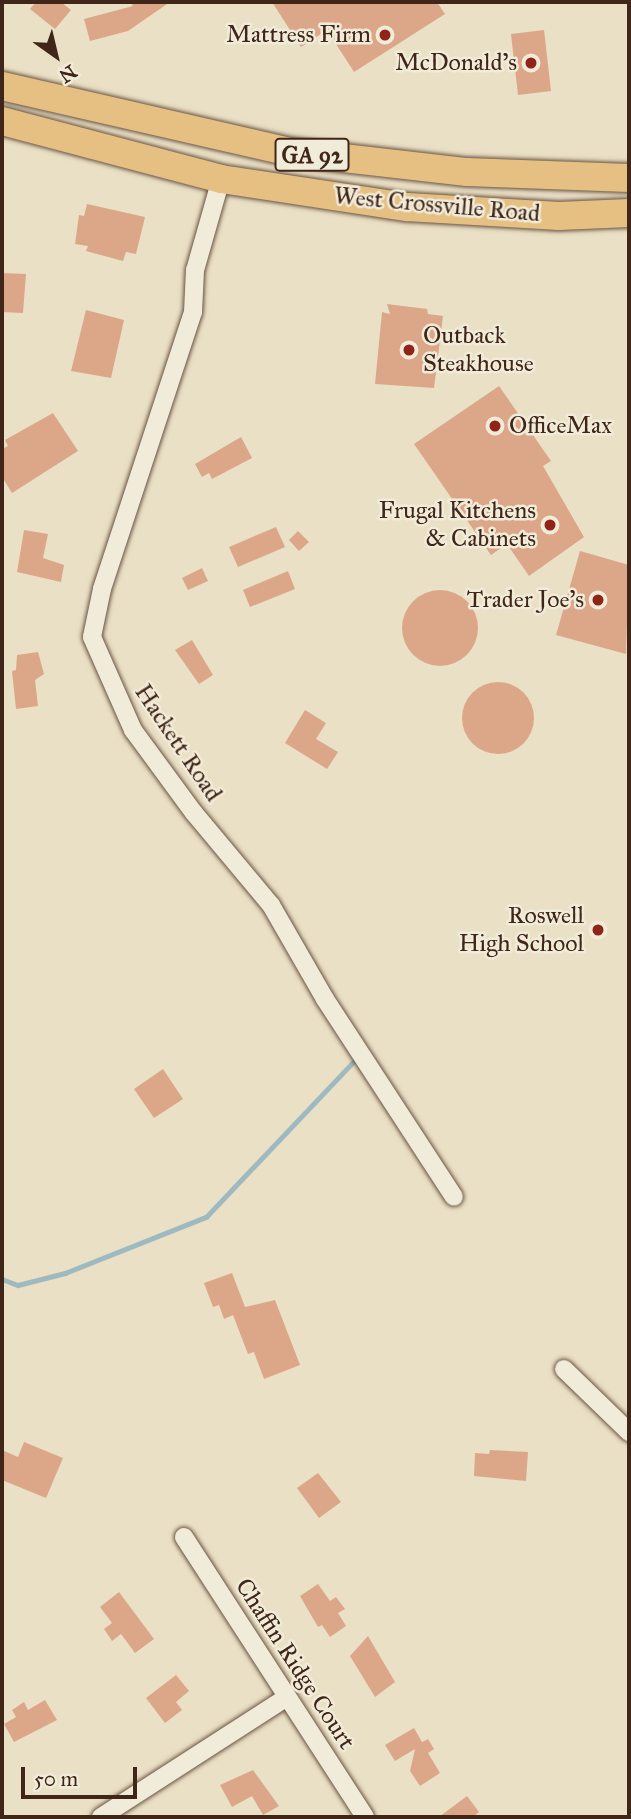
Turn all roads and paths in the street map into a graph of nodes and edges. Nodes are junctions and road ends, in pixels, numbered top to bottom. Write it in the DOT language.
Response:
graph roads {
  1 [pos="2,86"];
  2 [pos="2,121"];
  3 [pos="629,178"];
  4 [pos="220,179"];
  5 [pos="629,213"];
  6 [pos="454,1196"];
  7 [pos="564,1369"];
  8 [pos="629,1432"];
  9 [pos="184,1537"];
  10 [pos="287,1697"];
  11 [pos="101,1817"];
  12 [pos="365,1817"];
  1 -- 3 [label="main road, West Crossville Road / GA 92"];
  2 -- 4 [label="main road, West Crossville Road / GA 92"];
  4 -- 5 [label="main road, West Crossville Road / GA 92"];
  4 -- 6 [label="street, Hackett Road"];
  7 -- 8 [label="street"];
  9 -- 10 [label="street, Chaffin Ridge Court"];
  10 -- 11 [label="street"];
  10 -- 12 [label="street, Chaffin Ridge Court"];
}
